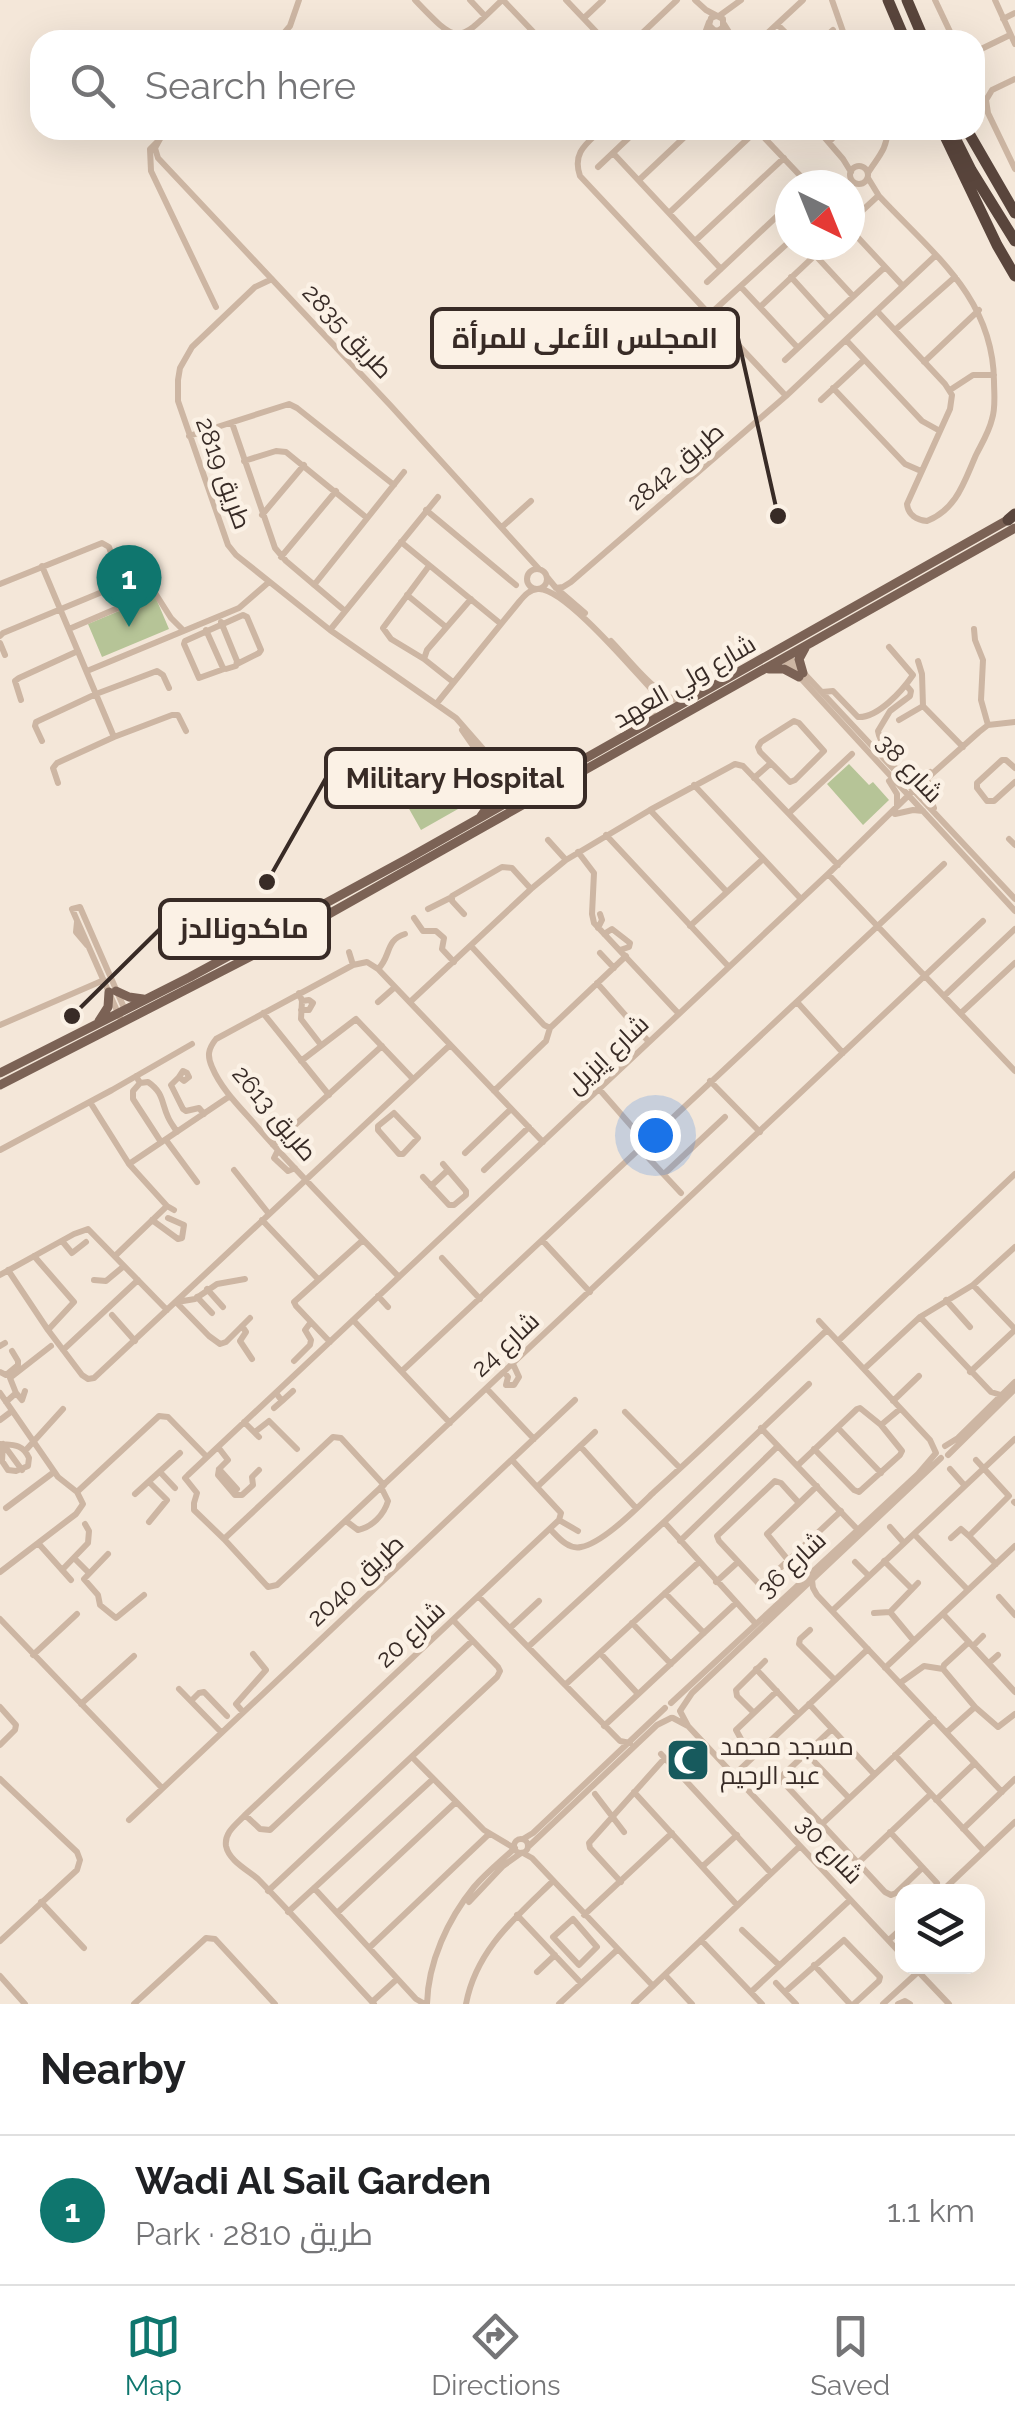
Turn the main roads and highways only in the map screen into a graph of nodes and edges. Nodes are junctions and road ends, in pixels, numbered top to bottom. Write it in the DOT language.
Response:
graph roads {
  1 [pos="888,0"];
  2 [pos="907,0"];
  3 [pos="901,30"];
  4 [pos="920,30"];
  5 [pos="947,140"];
  6 [pos="956,140"];
  7 [pos="975,140"];
  8 [pos="977,140"];
  9 [pos="1015,196"];
  10 [pos="1015,213"];
  11 [pos="1015,241"];
  12 [pos="1015,276"];
  13 [pos="1013,520"];
  14 [pos="806,646"];
  15 [pos="782,654"];
  16 [pos="766,669"];
  17 [pos="531,789"];
  18 [pos="509,808"];
  19 [pos="481,817"];
  20 [pos="146,999"];
  21 [pos="123,1016"];
  22 [pos="100,1022"];
  23 [pos="0,1074"];
  24 [pos="0,1085"];
  1 -- 3 [label="highway"];
  2 -- 4 [label="highway"];
  5 -- 12 [label="highway"];
  6 -- 11 [label="highway"];
  7 -- 10 [label="highway"];
  8 -- 9 [label="highway"];
  13 -- 14 [label="main road, شارع ولي العهد"];
  13 -- 15 [label="main road, شارع ولي العهد"];
  14 -- 15 [label="main road, شارع ولي العهد"];
  14 -- 16 [label="main road"];
  15 -- 16 [label="main road, شارع ولي العهد"];
  15 -- 17 [label="main road, شارع ولي العهد"];
  16 -- 18 [label="main road, شارع ولي العهد"];
  17 -- 18 [label="main road, شارع ولي العهد"];
  17 -- 19 [label="main road"];
  18 -- 19 [label="main road, شارع ولي العهد"];
  18 -- 21 [label="main road, شارع ولي العهد"];
  19 -- 20 [label="main road, شارع ولي العهد"];
  20 -- 21 [label="main road, شارع ولي العهد"];
  20 -- 22 [label="main road"];
  21 -- 22 [label="main road, شارع ولي العهد"];
  21 -- 24 [label="main road"];
  22 -- 23 [label="main road, شارع ولي العهد"];
}
